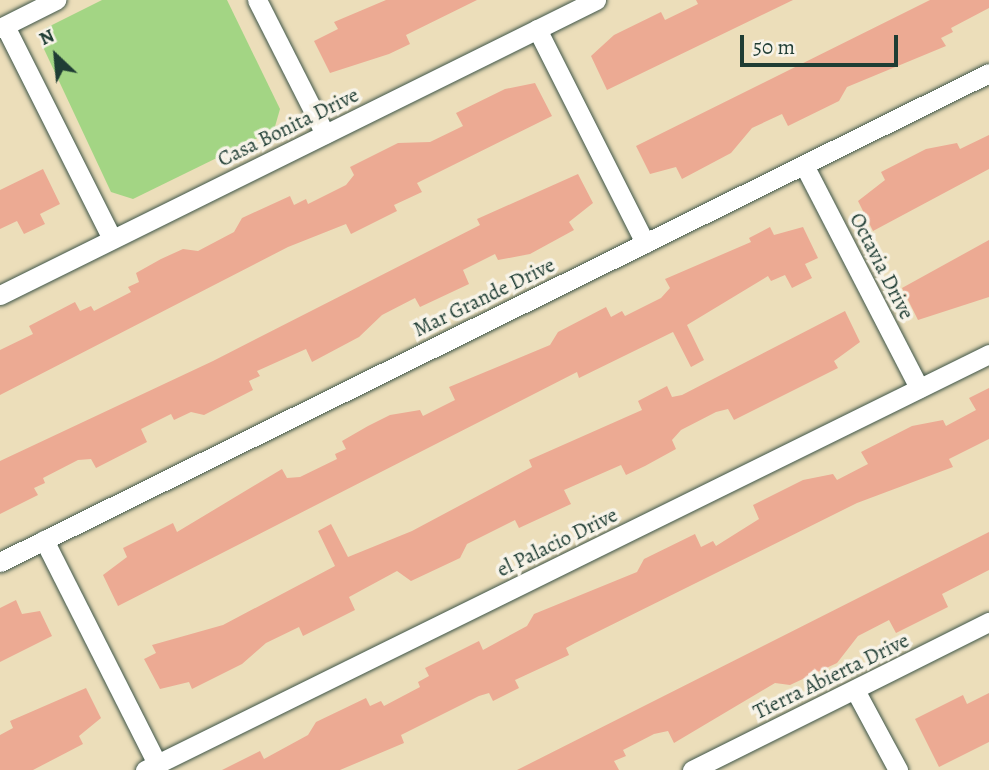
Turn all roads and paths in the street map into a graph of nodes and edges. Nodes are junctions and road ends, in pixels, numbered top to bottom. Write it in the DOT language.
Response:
graph roads {
  1 [pos="56,0"];
  2 [pos="257,0"];
  3 [pos="596,0"];
  4 [pos="3,27"];
  5 [pos="537,29"];
  6 [pos="989,74"];
  7 [pos="325,134"];
  8 [pos="804,164"];
  9 [pos="112,239"];
  10 [pos="645,243"];
  11 [pos="0,295"];
  12 [pos="989,354"];
  13 [pos="919,388"];
  14 [pos="44,540"];
  15 [pos="0,562"];
  16 [pos="989,622"];
  17 [pos="855,690"];
  18 [pos="151,767"];
  19 [pos="692,770"];
  20 [pos="898,770"];
  1 -- 4 [label="street"];
  2 -- 7 [label="street"];
  3 -- 5 [label="street, Casa Bonita Drive"];
  4 -- 9 [label="street"];
  5 -- 7 [label="street, Casa Bonita Drive"];
  5 -- 10 [label="street"];
  6 -- 8 [label="street, Mar Grande Drive"];
  7 -- 9 [label="street, Casa Bonita Drive"];
  8 -- 10 [label="street, Mar Grande Drive"];
  8 -- 13 [label="street, Octavia Drive"];
  9 -- 11 [label="street, Casa Bonita Drive"];
  10 -- 14 [label="street, Mar Grande Drive"];
  12 -- 13 [label="street, el Palacio Drive"];
  13 -- 18 [label="street, el Palacio Drive"];
  14 -- 15 [label="street, Mar Grande Drive"];
  14 -- 18 [label="street"];
  16 -- 17 [label="street, Tierra Abierta Drive"];
  17 -- 19 [label="street, Tierra Abierta Drive"];
  17 -- 20 [label="street"];
}
